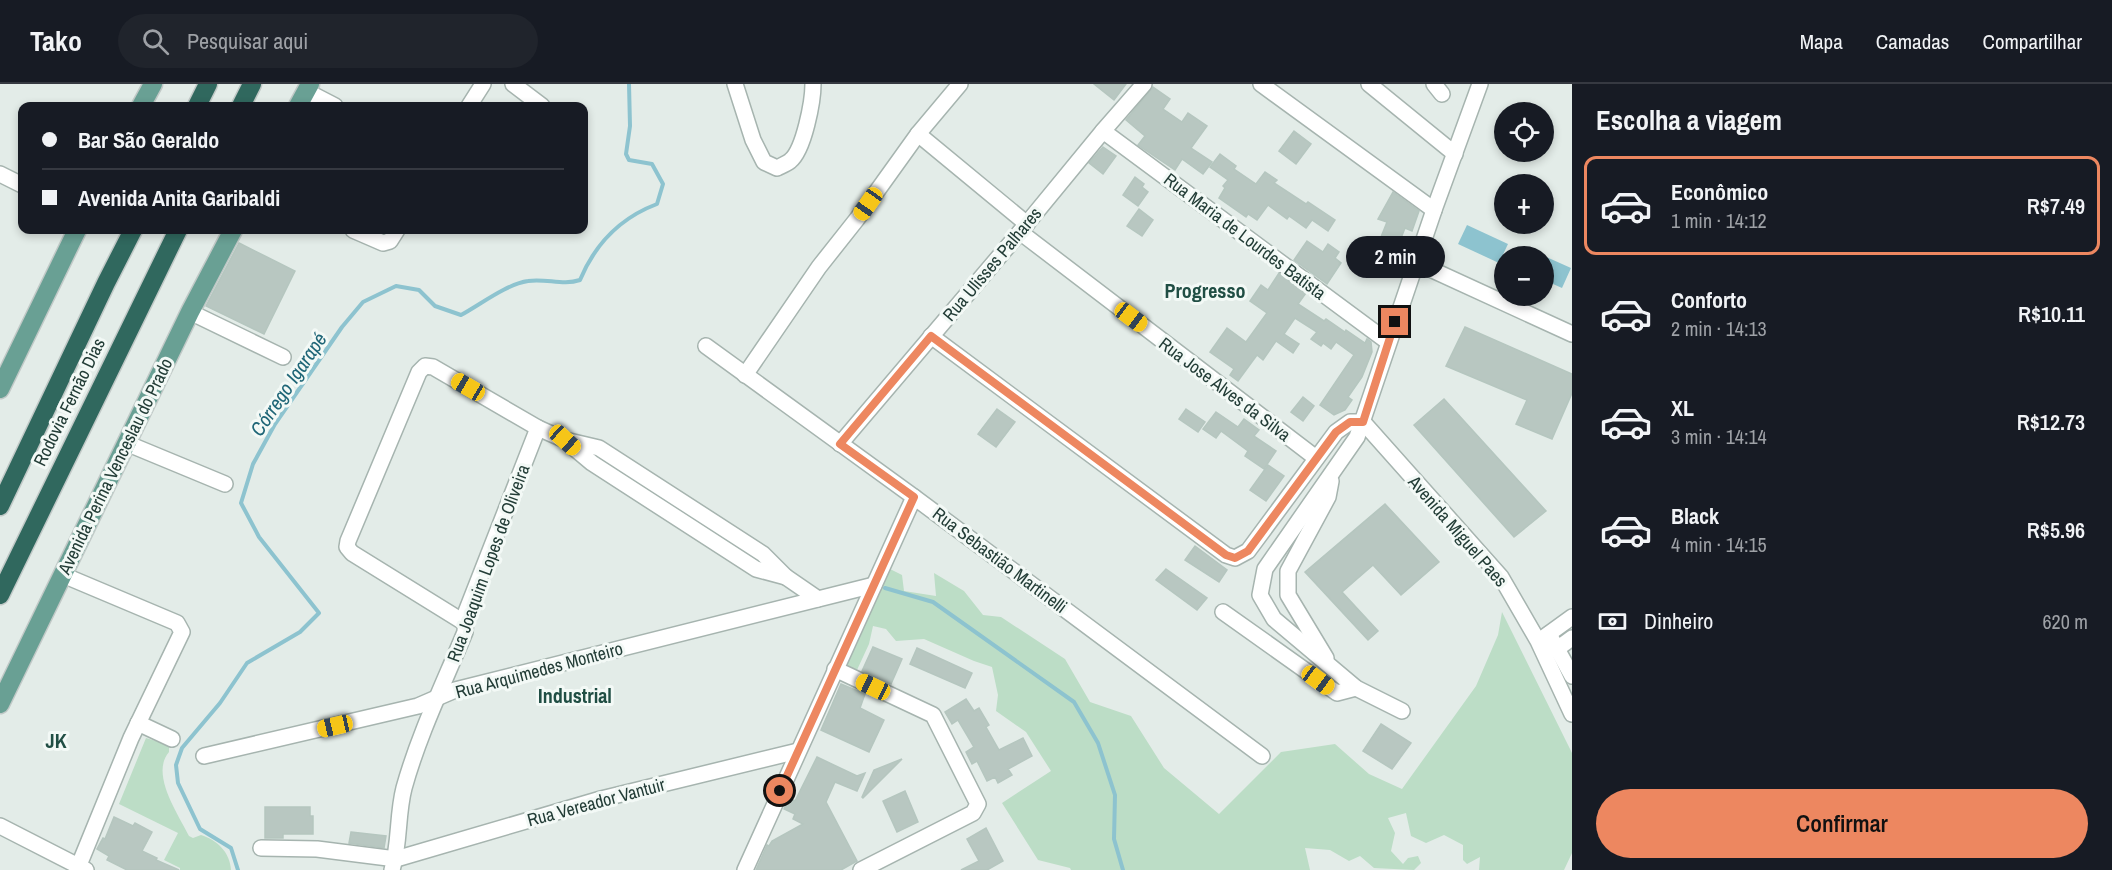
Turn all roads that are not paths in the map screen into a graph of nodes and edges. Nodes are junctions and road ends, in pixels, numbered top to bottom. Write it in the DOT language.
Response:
graph roads {
  1 [pos="153,84"];
  2 [pos="208,84"];
  3 [pos="252,84"];
  4 [pos="483,84"];
  5 [pos="513,84"];
  6 [pos="735,84"];
  7 [pos="813,84"];
  8 [pos="960,84"];
  9 [pos="1144,84"];
  10 [pos="1261,84"];
  11 [pos="1369,84"];
  12 [pos="1480,84"];
  13 [pos="304,94"];
  14 [pos="143,102"];
  15 [pos="199,102"];
  16 [pos="243,102"];
  17 [pos="325,102"];
  18 [pos="472,102"];
  19 [pos="537,102"];
  20 [pos="1103,130"];
  21 [pos="918,134"];
  22 [pos="1455,154"];
  23 [pos="0,174"];
  24 [pos="18,183"];
  25 [pos="1434,210"];
  26 [pos="1024,228"];
  27 [pos="75,234"];
  28 [pos="131,234"];
  29 [pos="176,234"];
  30 [pos="231,234"];
  31 [pos="362,234"];
  32 [pos="394,234"];
  33 [pos="1415,262"];
  34 [pos="189,312"];
  35 [pos="1572,334"];
  36 [pos="931,336"];
  37 [pos="1388,342"];
  38 [pos="706,346"];
  39 [pos="283,357"];
  40 [pos="744,375"];
  41 [pos="0,389"];
  42 [pos="1363,422"];
  43 [pos="538,428"];
  44 [pos="126,443"];
  45 [pos="840,444"];
  46 [pos="1316,458"];
  47 [pos="1333,472"];
  48 [pos="225,484"];
  49 [pos="914,497"];
  50 [pos="0,506"];
  51 [pos="63,575"];
  52 [pos="874,585"];
  53 [pos="0,595"];
  54 [pos="818,599"];
  55 [pos="1223,612"];
  56 [pos="1572,617"];
  57 [pos="465,623"];
  58 [pos="1544,637"];
  59 [pos="1572,638"];
  60 [pos="1557,649"];
  61 [pos="1331,667"];
  62 [pos="834,669"];
  63 [pos="1572,676"];
  64 [pos="1356,688"];
  65 [pos="437,699"];
  66 [pos="0,704"];
  67 [pos="1402,711"];
  68 [pos="1572,714"];
  69 [pos="138,723"];
  70 [pos="172,739"];
  71 [pos="798,751"];
  72 [pos="204,756"];
  73 [pos="1262,756"];
  74 [pos="0,826"];
  75 [pos="261,848"];
  76 [pos="394,864"];
  77 [pos="81,869"];
  78 [pos="745,870"];
  79 [pos="861,870"];
  1 -- 14 [label="main road"];
  2 -- 15 [label="highway"];
  3 -- 16 [label="highway"];
  4 -- 18 [label="street"];
  5 -- 19 [label="street"];
  6 -- 7 [label="street"];
  8 -- 21 [label="street"];
  9 -- 20 [label="street, Rua Ulisses Palhares"];
  10 -- 25 [label="street"];
  11 -- 22 [label="street"];
  12 -- 22 [label="street"];
  13 -- 17 [label="street"];
  20 -- 26 [label="street, Rua Ulisses Palhares"];
  20 -- 37 [label="street, Rua Maria de Lourdes Batista"];
  21 -- 26 [label="street, Rua Jose Alves da Silva"];
  21 -- 40 [label="street"];
  22 -- 25 [label="street"];
  23 -- 24 [label="street"];
  25 -- 33 [label="street"];
  26 -- 36 [label="street, Rua Ulisses Palhares"];
  26 -- 46 [label="street, Rua Jose Alves da Silva"];
  27 -- 41 [label="main road"];
  28 -- 50 [label="highway, Rodovia Fernão Dias"];
  29 -- 53 [label="highway, Rodovia Fernão Dias"];
  30 -- 34 [label="main road, Avenida Perina Venceslau do Prado"];
  31 -- 32 [label="street"];
  33 -- 35 [label="street"];
  33 -- 37 [label="street"];
  34 -- 39 [label="street"];
  34 -- 44 [label="main road, Avenida Perina Venceslau do Prado"];
  36 -- 45 [label="street, Rua Ulisses Palhares"];
  36 -- 46 [label="street"];
  37 -- 42 [label="street"];
  38 -- 40 [label="street, Rua Sebastião Martinelli"];
  40 -- 45 [label="street, Rua Sebastião Martinelli"];
  42 -- 46 [label="street"];
  42 -- 47 [label="street"];
  42 -- 58 [label="street, Avenida Miguel Paes"];
  43 -- 54 [label="street"];
  43 -- 57 [label="street, Rua Joaquim Lopes de Oliveira"];
  43 -- 57 [label="street"];
  44 -- 48 [label="street"];
  44 -- 51 [label="main road, Avenida Perina Venceslau do Prado"];
  45 -- 49 [label="street, Rua Sebastião Martinelli"];
  47 -- 61 [label="street"];
  47 -- 61 [label="street"];
  49 -- 52 [label="street"];
  49 -- 73 [label="street, Rua Sebastião Martinelli"];
  51 -- 66 [label="main road, Avenida Perina Venceslau do Prado"];
  51 -- 69 [label="street"];
  52 -- 54 [label="street, Rua Arquimedes Monteiro"];
  52 -- 62 [label="street"];
  54 -- 65 [label="street, Rua Arquimedes Monteiro"];
  55 -- 64 [label="street"];
  56 -- 58 [label="street"];
  57 -- 65 [label="street, Rua Joaquim Lopes de Oliveira"];
  58 -- 60 [label="street"];
  58 -- 68 [label="street, Avenida Miguel Paes"];
  59 -- 60 [label="street"];
  60 -- 63 [label="street"];
  61 -- 64 [label="street"];
  62 -- 71 [label="street"];
  62 -- 79 [label="street"];
  64 -- 67 [label="street"];
  65 -- 72 [label="street, Rua Arquimedes Monteiro"];
  65 -- 76 [label="street, Rua Joaquim Lopes de Oliveira"];
  69 -- 70 [label="street"];
  69 -- 77 [label="street"];
  71 -- 76 [label="street, Rua Vereador Vantuir"];
  71 -- 78 [label="street"];
  74 -- 77 [label="street"];
  75 -- 76 [label="street"];
}
